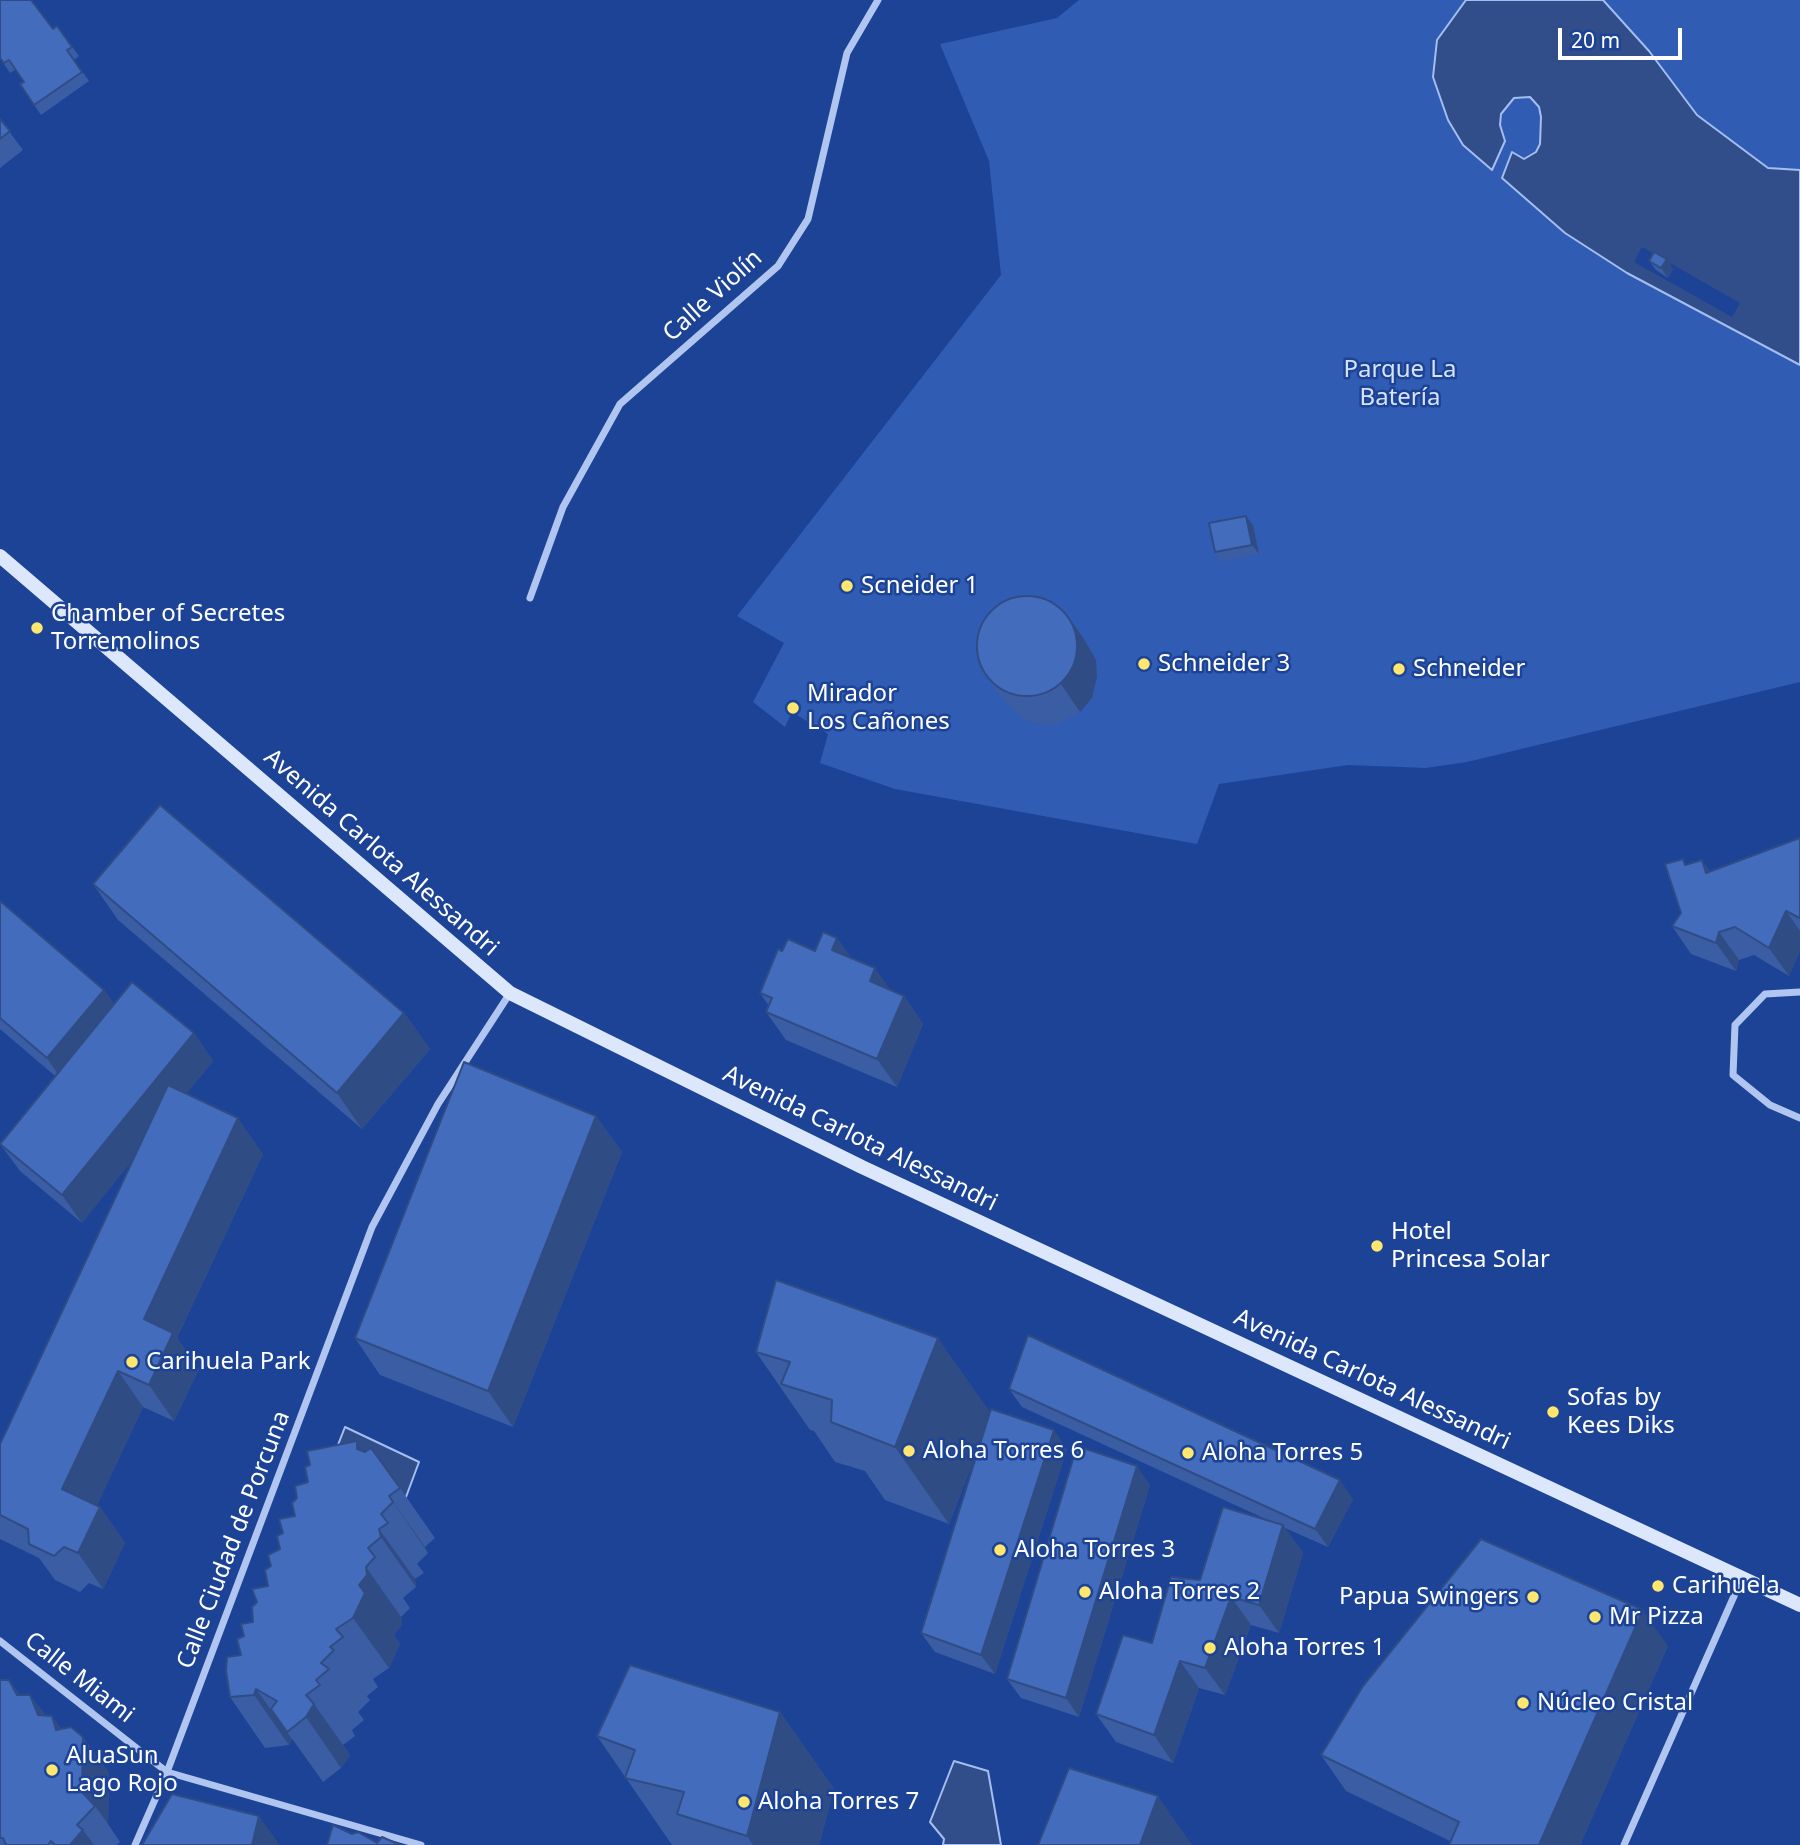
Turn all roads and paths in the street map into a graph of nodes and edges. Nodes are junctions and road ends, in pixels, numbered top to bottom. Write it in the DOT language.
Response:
graph roads {
  1 [pos="878,0"];
  2 [pos="0,556"];
  3 [pos="530,598"];
  4 [pos="1800,992"];
  5 [pos="510,993"];
  6 [pos="1800,1118"];
  7 [pos="1742,1578"];
  8 [pos="1800,1605"];
  9 [pos="0,1641"];
  10 [pos="167,1772"];
  11 [pos="135,1845"];
  12 [pos="421,1845"];
  13 [pos="1624,1845"];
  1 -- 3 [label="street, Calle Violín"];
  2 -- 5 [label="main road, Avenida Carlota Alessandri"];
  4 -- 6 [label="street"];
  5 -- 7 [label="main road, Avenida Carlota Alessandri"];
  5 -- 10 [label="street, Calle Ciudad de Porcuna"];
  7 -- 8 [label="main road, Avenida Carlota Alessandri"];
  7 -- 13 [label="street"];
  9 -- 10 [label="street, Calle Miami"];
  10 -- 11 [label="street, Calle Ciudad de Porcuna"];
  10 -- 12 [label="street"];
}
